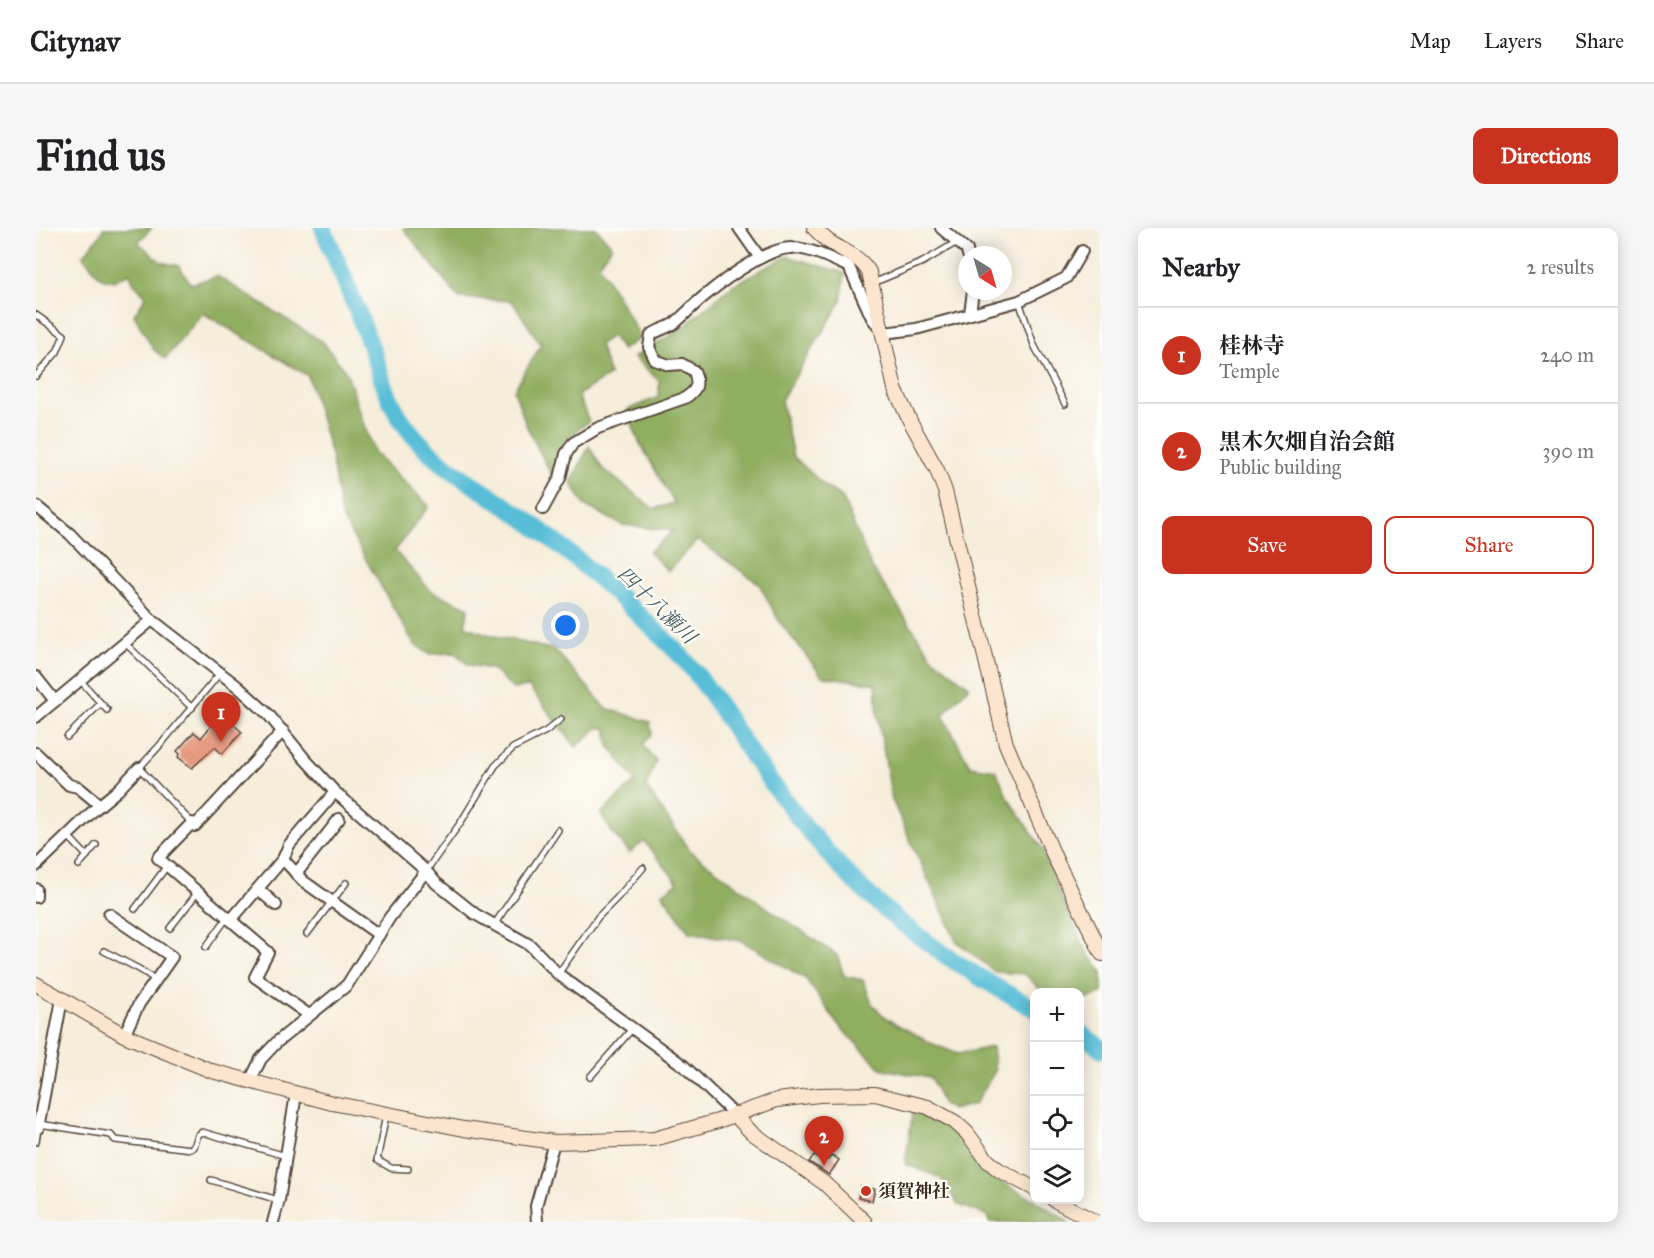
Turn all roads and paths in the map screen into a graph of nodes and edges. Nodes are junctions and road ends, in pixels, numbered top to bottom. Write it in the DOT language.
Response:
graph roads {
  1 [pos="739,228"];
  2 [pos="813,228"];
  3 [pos="941,228"];
  4 [pos="957,242"];
  5 [pos="962,246"];
  6 [pos="1082,251"];
  7 [pos="760,258"];
  8 [pos="872,283"];
  9 [pos="972,300"];
  10 [pos="1019,301"];
  11 [pos="970,314"];
  12 [pos="36,315"];
  13 [pos="884,333"];
  14 [pos="36,376"];
  15 [pos="1065,404"];
  16 [pos="36,506"];
  17 [pos="543,509"];
  18 [pos="152,620"];
  19 [pos="125,643"];
  20 [pos="220,674"];
  21 [pos="36,676"];
  22 [pos="80,680"];
  23 [pos="55,701"];
  24 [pos="100,704"];
  25 [pos="192,708"];
  26 [pos="107,710"];
  27 [pos="36,717"];
  28 [pos="561,719"];
  29 [pos="283,731"];
  30 [pos="67,737"];
  31 [pos="36,753"];
  32 [pos="139,768"];
  33 [pos="335,792"];
  34 [pos="100,805"];
  35 [pos="339,819"];
  36 [pos="192,823"];
  37 [pos="558,830"];
  38 [pos="68,836"];
  39 [pos="96,845"];
  40 [pos="87,856"];
  41 [pos="283,859"];
  42 [pos="79,865"];
  43 [pos="36,866"];
  44 [pos="167,866"];
  45 [pos="643,868"];
  46 [pos="426,871"];
  47 [pos="296,874"];
  48 [pos="346,883"];
  49 [pos="36,889"];
  50 [pos="258,889"];
  51 [pos="198,892"];
  52 [pos="36,897"];
  53 [pos="330,902"];
  54 [pos="276,905"];
  55 [pos="135,909"];
  56 [pos="109,914"];
  57 [pos="231,920"];
  58 [pos="494,925"];
  59 [pos="170,928"];
  60 [pos="307,934"];
  61 [pos="379,935"];
  62 [pos="206,947"];
  63 [pos="104,951"];
  64 [pos="1102,954"];
  65 [pos="558,974"];
  66 [pos="156,980"];
  67 [pos="36,984"];
  68 [pos="62,999"];
  69 [pos="309,1016"];
  70 [pos="633,1028"];
  71 [pos="124,1035"];
  72 [pos="590,1077"];
  73 [pos="250,1080"];
  74 [pos="41,1083"];
  75 [pos="296,1094"];
  76 [pos="387,1113"];
  77 [pos="734,1114"];
  78 [pos="39,1126"];
  79 [pos="36,1142"];
  80 [pos="554,1142"];
  81 [pos="286,1156"];
  82 [pos="408,1169"];
  83 [pos="211,1180"];
  84 [pos="1030,1187"];
  85 [pos="279,1200"];
  86 [pos="1062,1204"];
  87 [pos="273,1222"];
  88 [pos="537,1222"];
  89 [pos="865,1222"];
  90 [pos="1096,1222"];
  1 -- 7 [label="street"];
  2 -- 8 [label="street"];
  3 -- 4 [label="street"];
  4 -- 5 [label="street"];
  4 -- 8 [label="lane"];
  6 -- 10 [label="street"];
  7 -- 13 [label="street"];
  7 -- 17 [label="street"];
  8 -- 13 [label="street"];
  9 -- 11 [label="street"];
  10 -- 11 [label="street"];
  10 -- 15 [label="lane"];
  11 -- 13 [label="street"];
  12 -- 14 [label="lane"];
  13 -- 64 [label="street"];
  16 -- 18 [label="street"];
  18 -- 19 [label="street"];
  18 -- 20 [label="street"];
  19 -- 22 [label="street"];
  19 -- 25 [label="lane"];
  20 -- 25 [label="lane"];
  20 -- 29 [label="street"];
  21 -- 23 [label="street"];
  22 -- 23 [label="street"];
  22 -- 24 [label="lane"];
  23 -- 27 [label="street"];
  24 -- 26 [label="lane"];
  24 -- 30 [label="lane"];
  25 -- 32 [label="lane"];
  28 -- 46 [label="lane"];
  29 -- 33 [label="street"];
  29 -- 36 [label="street"];
  31 -- 34 [label="street"];
  32 -- 34 [label="street"];
  32 -- 36 [label="lane"];
  33 -- 41 [label="street"];
  33 -- 46 [label="street"];
  34 -- 38 [label="street"];
  35 -- 47 [label="street"];
  36 -- 44 [label="street"];
  37 -- 58 [label="lane"];
  38 -- 40 [label="lane"];
  38 -- 43 [label="street"];
  39 -- 40 [label="lane"];
  40 -- 42 [label="lane"];
  41 -- 47 [label="street"];
  41 -- 50 [label="street"];
  44 -- 51 [label="street"];
  44 -- 55 [label="lane"];
  45 -- 65 [label="lane"];
  46 -- 58 [label="street"];
  46 -- 61 [label="street"];
  47 -- 53 [label="street"];
  48 -- 53 [label="lane"];
  49 -- 52 [label="street"];
  50 -- 54 [label="street"];
  50 -- 57 [label="street"];
  51 -- 57 [label="street"];
  51 -- 59 [label="lane"];
  53 -- 60 [label="lane"];
  53 -- 61 [label="street"];
  56 -- 66 [label="street"];
  57 -- 62 [label="lane"];
  57 -- 69 [label="street"];
  58 -- 65 [label="street"];
  61 -- 69 [label="street"];
  63 -- 66 [label="lane"];
  65 -- 70 [label="street"];
  66 -- 71 [label="street"];
  67 -- 68 [label="street"];
  68 -- 71 [label="street"];
  68 -- 74 [label="street"];
  69 -- 73 [label="street"];
  70 -- 72 [label="lane"];
  70 -- 77 [label="street"];
  71 -- 73 [label="street"];
  73 -- 75 [label="street"];
  74 -- 78 [label="street"];
  75 -- 76 [label="street"];
  75 -- 81 [label="street"];
  76 -- 80 [label="street"];
  76 -- 82 [label="lane"];
  77 -- 80 [label="street"];
  77 -- 84 [label="street"];
  77 -- 89 [label="street"];
  78 -- 79 [label="lane"];
  78 -- 81 [label="lane"];
  80 -- 88 [label="street"];
  81 -- 85 [label="street"];
  83 -- 85 [label="lane"];
  85 -- 87 [label="street"];
  86 -- 90 [label="street"];
}
